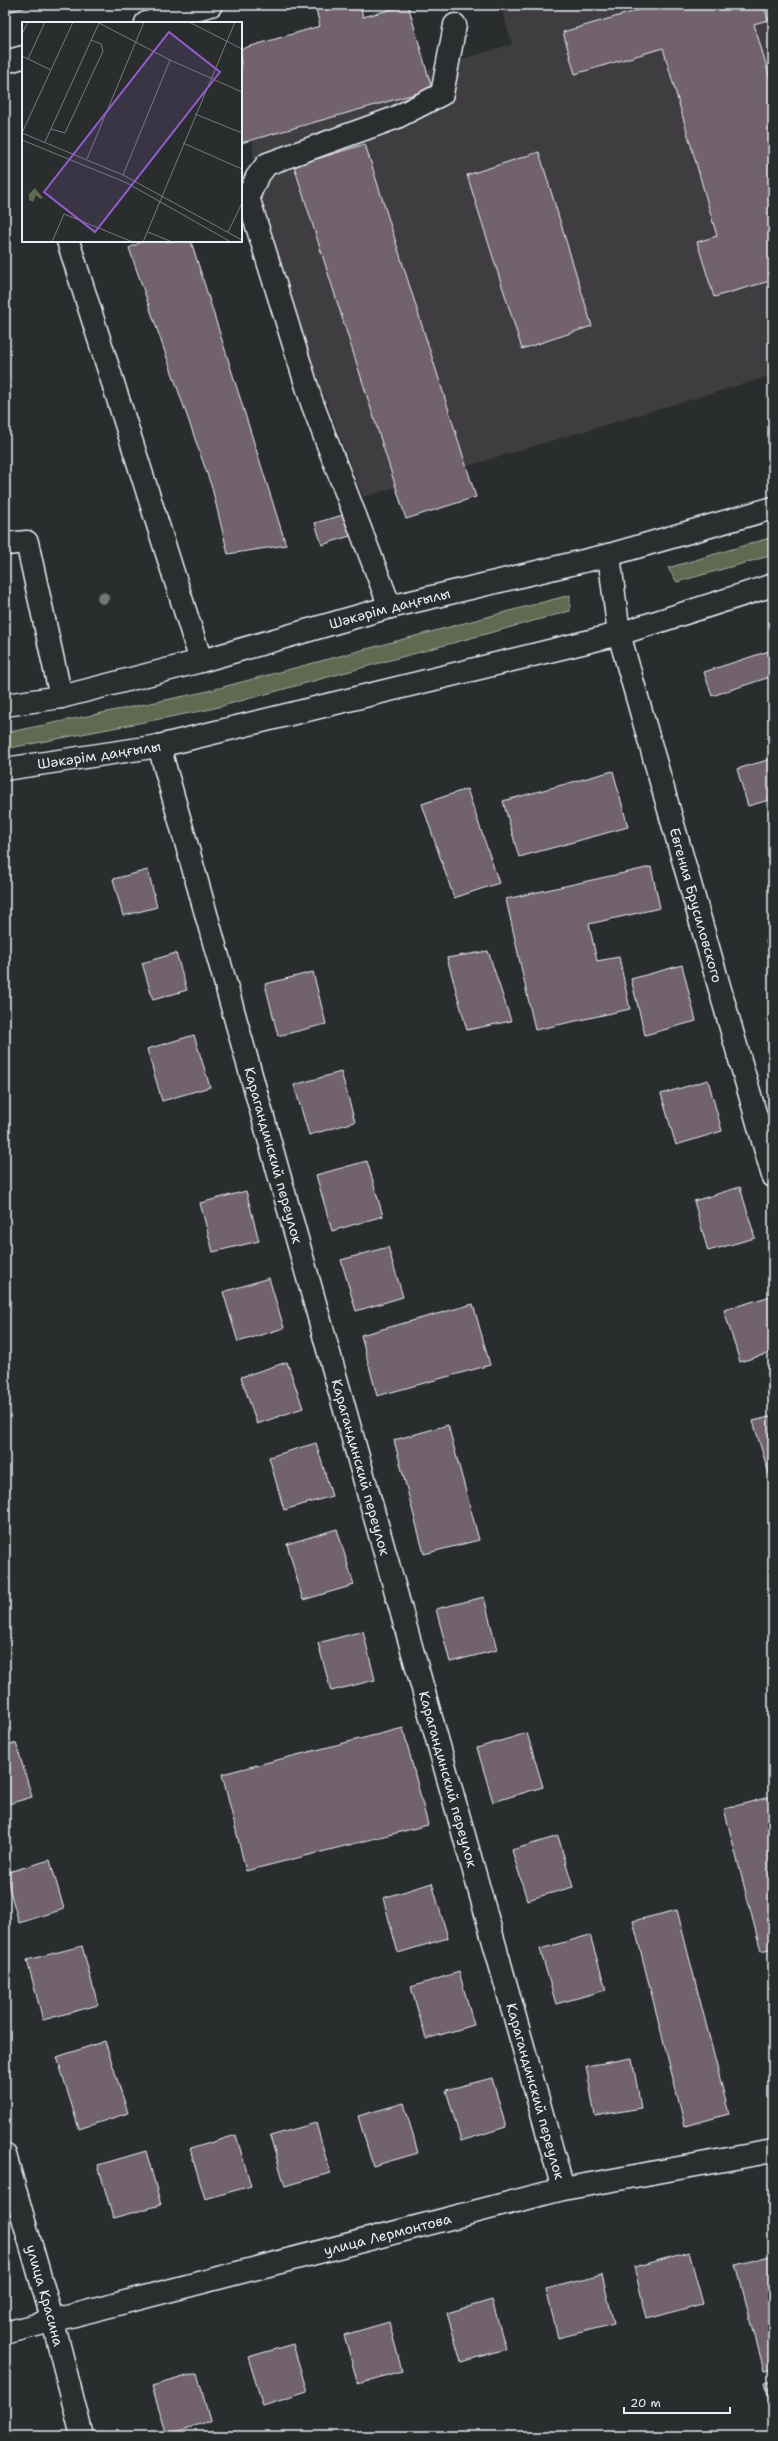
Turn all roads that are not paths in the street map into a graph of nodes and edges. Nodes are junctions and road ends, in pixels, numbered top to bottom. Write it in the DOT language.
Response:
graph roads {
  1 [pos="211,5"];
  2 [pos="150,22"];
  3 [pos="455,25"];
  4 [pos="22,57"];
  5 [pos="5,62"];
  6 [pos="245,198"];
  7 [pos="68,242"];
  8 [pos="773,508"];
  9 [pos="5,544"];
  10 [pos="609,555"];
  11 [pos="773,585"];
  12 [pos="390,607"];
  13 [pos="619,634"];
  14 [pos="201,661"];
  15 [pos="61,697"];
  16 [pos="5,705"];
  17 [pos="159,746"];
  18 [pos="5,770"];
  19 [pos="773,1176"];
  20 [pos="773,2151"];
  21 [pos="5,2155"];
  22 [pos="563,2189"];
  23 [pos="53,2322"];
  24 [pos="5,2333"];
  25 [pos="82,2436"];
  1 -- 2 [label="street"];
  3 -- 6 [label="street"];
  4 -- 5 [label="street"];
  6 -- 12 [label="street"];
  7 -- 14 [label="street"];
  8 -- 10 [label="street, Шәкәрім даңғылы"];
  9 -- 15 [label="street"];
  10 -- 12 [label="street, Шәкәрім даңғылы"];
  10 -- 13 [label="street, Евгения Брусиловского"];
  11 -- 13 [label="street, Шәкәрім даңғылы"];
  12 -- 14 [label="street, Шәкәрім даңғылы"];
  13 -- 17 [label="street, Шәкәрім даңғылы"];
  13 -- 19 [label="street, Евгения Брусиловского"];
  14 -- 15 [label="street, Шәкәрім даңғылы"];
  15 -- 16 [label="street, Шәкәрім даңғылы"];
  17 -- 18 [label="street, Шәкәрім даңғылы"];
  17 -- 22 [label="street, Карагандинский переулок"];
  20 -- 22 [label="street, улица Лермонтова"];
  21 -- 23 [label="street, улица Красина"];
  22 -- 23 [label="street, улица Лермонтова"];
  23 -- 24 [label="street, улица Лермонтова"];
  23 -- 25 [label="street, улица Красина"];
}
